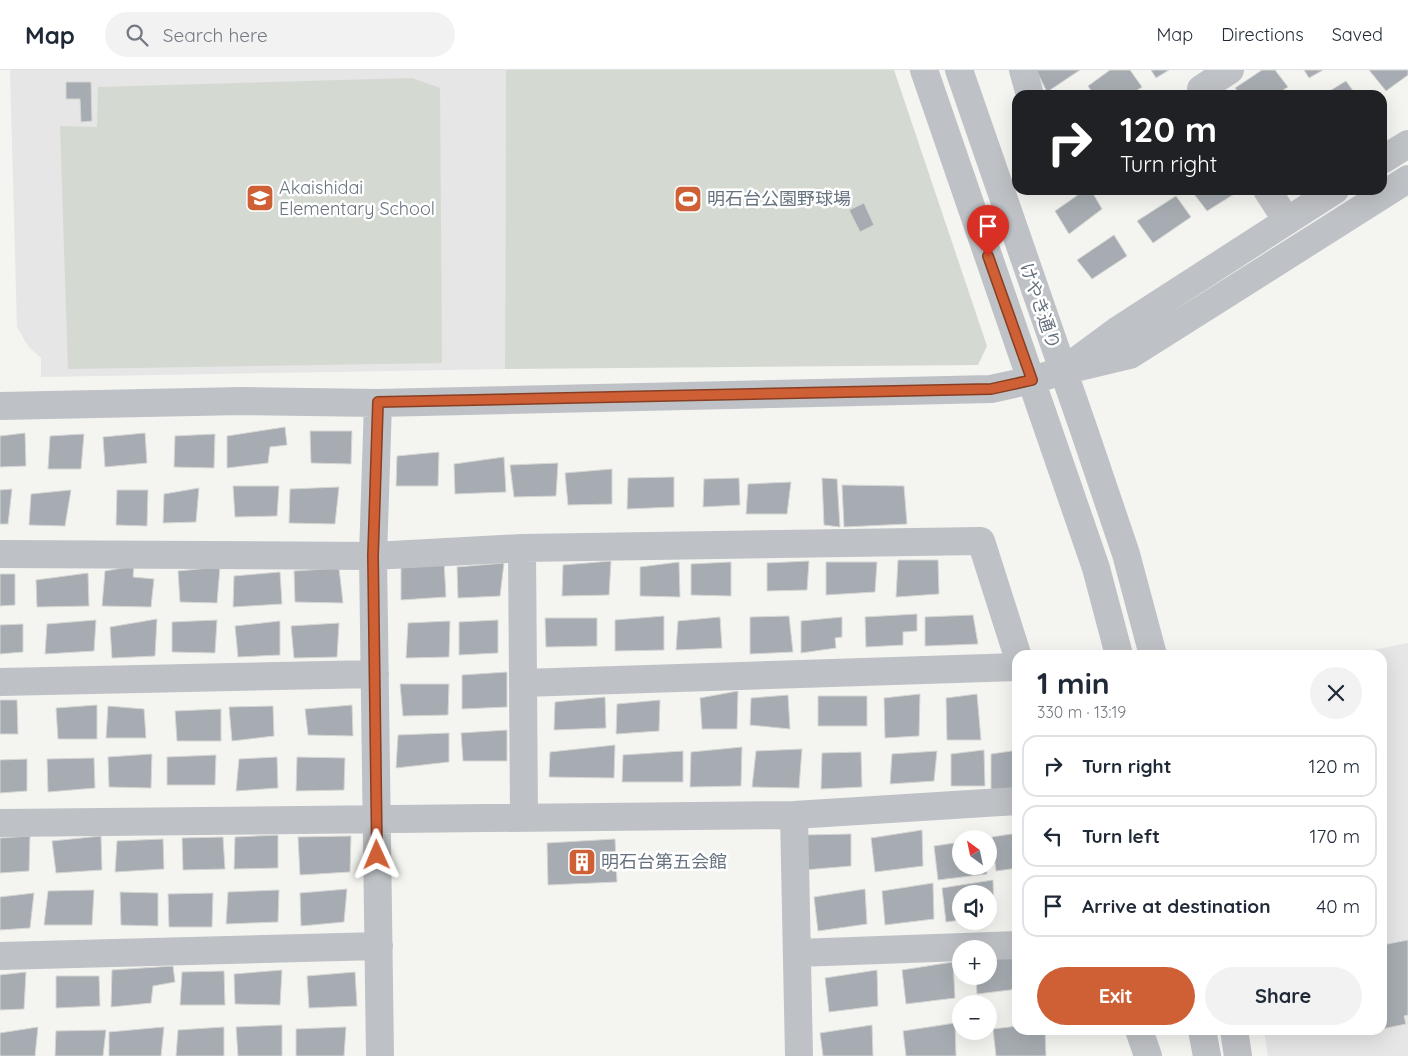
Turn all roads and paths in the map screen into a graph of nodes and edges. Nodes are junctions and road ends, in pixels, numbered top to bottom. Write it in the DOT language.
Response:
graph roads {
  1 [pos="924,70"];
  2 [pos="959,70"];
  3 [pos="1023,70"];
  4 [pos="1230,70"];
  5 [pos="1029,90"];
  6 [pos="1203,90"];
  7 [pos="1408,144"];
  8 [pos="1387,157"];
  9 [pos="1408,179"];
  10 [pos="1387,192"];
  11 [pos="1270,195"];
  12 [pos="1327,195"];
  13 [pos="1383,195"];
  14 [pos="1287,221"];
  15 [pos="1063,371"];
  16 [pos="1032,380"];
  17 [pos="378,402"];
  18 [pos="0,406"];
  19 [pos="522,548"];
  20 [pos="0,554"];
  21 [pos="373,556"];
  22 [pos="1016,650"];
  23 [pos="1118,650"];
  24 [pos="1152,650"];
  25 [pos="1012,667"];
  26 [pos="375,674"];
  27 [pos="0,682"];
  28 [pos="523,683"];
  29 [pos="1012,801"];
  30 [pos="794,815"];
  31 [pos="524,817"];
  32 [pos="377,818"];
  33 [pos="0,823"];
  34 [pos="1012,945"];
  35 [pos="378,946"];
  36 [pos="797,953"];
  37 [pos="0,956"];
  38 [pos="1141,1035"];
  39 [pos="1203,1035"];
  40 [pos="1235,1035"];
  41 [pos="380,1056"];
  42 [pos="799,1056"];
  43 [pos="1148,1056"];
  44 [pos="1206,1056"];
  45 [pos="1238,1056"];
  1 -- 16 [label="street"];
  2 -- 15 [label="street, けやき通り"];
  3 -- 5 [label="street"];
  4 -- 6 [label="street"];
  7 -- 8 [label="street"];
  9 -- 10 [label="street"];
  11 -- 14 [label="street"];
  12 -- 14 [label="street"];
  13 -- 15 [label="street"];
  14 -- 15 [label="street"];
  15 -- 16 [label="street"];
  15 -- 24 [label="street, けやき通り"];
  16 -- 17 [label="street"];
  16 -- 23 [label="street"];
  17 -- 18 [label="street"];
  17 -- 21 [label="street"];
  19 -- 21 [label="street"];
  19 -- 22 [label="street"];
  19 -- 28 [label="street"];
  20 -- 21 [label="street"];
  21 -- 26 [label="street"];
  25 -- 28 [label="street"];
  26 -- 27 [label="street"];
  26 -- 32 [label="street"];
  28 -- 31 [label="street"];
  29 -- 30 [label="street"];
  30 -- 31 [label="street"];
  30 -- 36 [label="street"];
  31 -- 32 [label="street"];
  32 -- 33 [label="street"];
  32 -- 35 [label="street"];
  34 -- 36 [label="street"];
  35 -- 37 [label="street"];
  35 -- 41 [label="street"];
  36 -- 42 [label="street"];
  38 -- 43 [label="street"];
  39 -- 44 [label="street"];
  40 -- 45 [label="street"];
}
